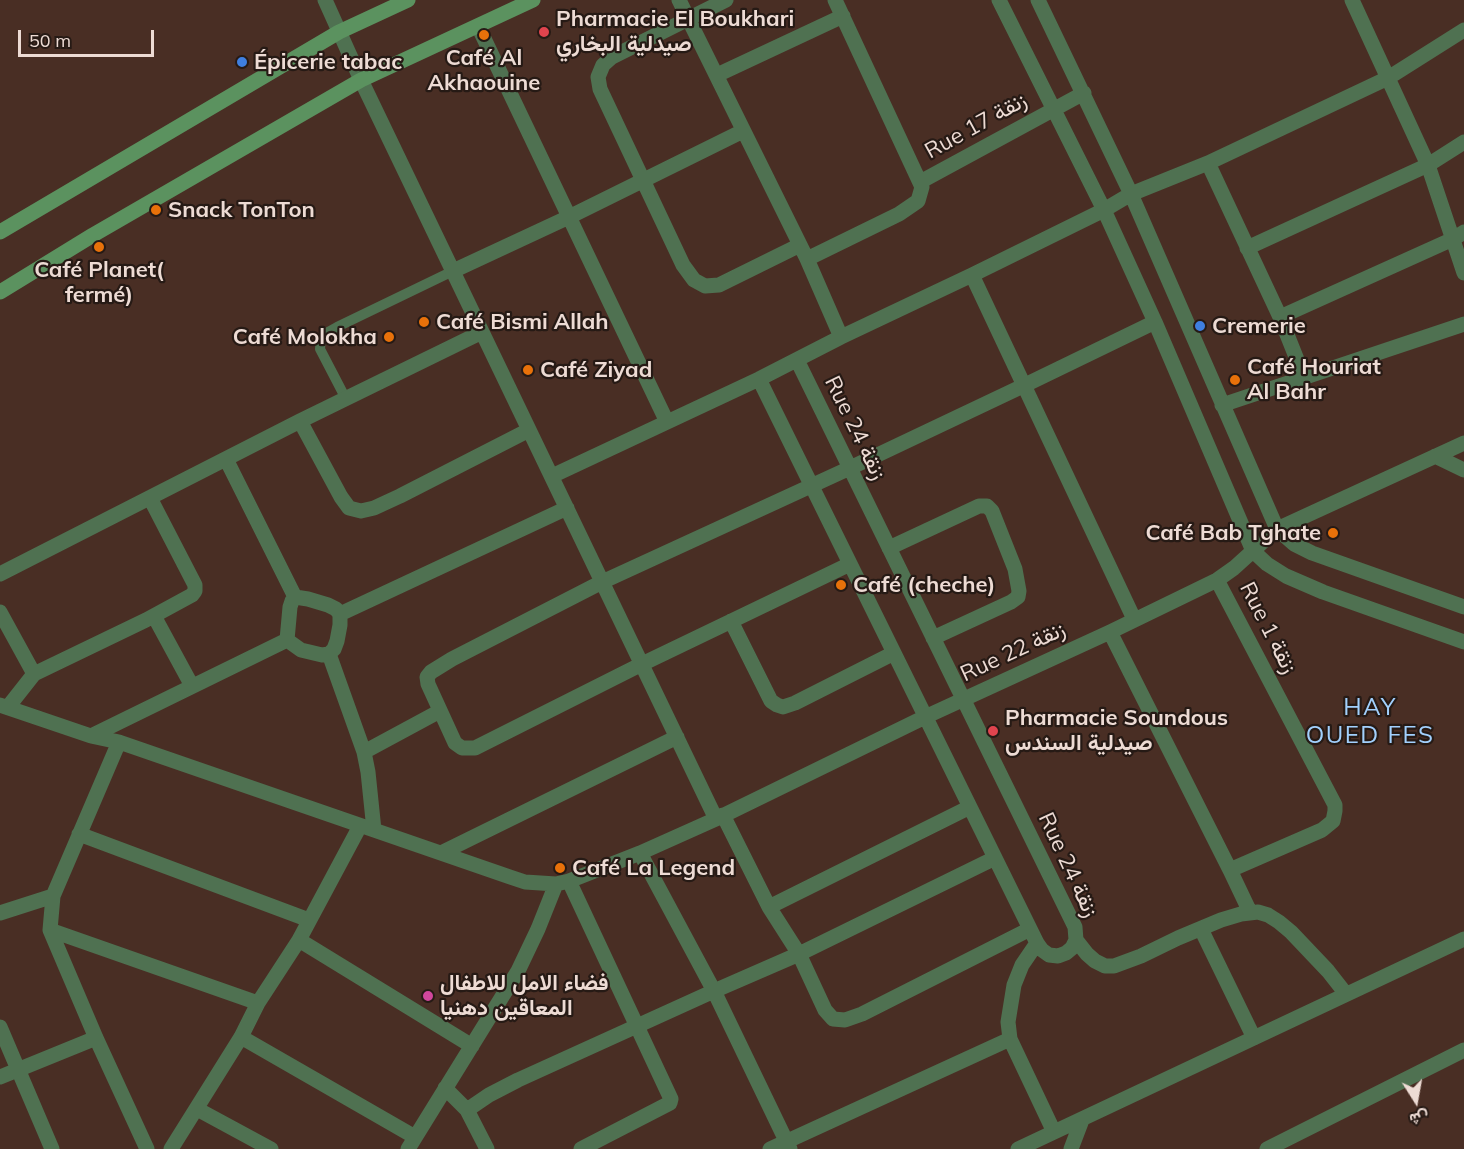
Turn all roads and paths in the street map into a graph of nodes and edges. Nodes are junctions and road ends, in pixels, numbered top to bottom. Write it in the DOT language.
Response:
graph roads {
  1 [pos="325,0"];
  2 [pos="408,0"];
  3 [pos="533,0"];
  4 [pos="679,0"];
  5 [pos="726,0"];
  6 [pos="835,0"];
  7 [pos="999,0"];
  8 [pos="1038,0"];
  9 [pos="1352,0"];
  10 [pos="843,16"];
  11 [pos="688,19"];
  12 [pos="478,26"];
  13 [pos="1464,30"];
  14 [pos="339,32"];
  15 [pos="717,75"];
  16 [pos="1388,78"];
  17 [pos="362,80"];
  18 [pos="1083,93"];
  19 [pos="1054,108"];
  20 [pos="743,131"];
  21 [pos="1464,142"];
  22 [pos="1208,163"];
  23 [pos="1428,165"];
  24 [pos="644,180"];
  25 [pos="921,185"];
  26 [pos="1131,194"];
  27 [pos="1104,210"];
  28 [pos="568,218"];
  29 [pos="0,232"];
  30 [pos="1459,236"];
  31 [pos="1248,248"];
  32 [pos="804,252"];
  33 [pos="453,272"];
  34 [pos="1464,273"];
  35 [pos="972,275"];
  36 [pos="0,292"];
  37 [pos="1280,317"];
  38 [pos="1155,322"];
  39 [pos="1464,324"];
  40 [pos="482,332"];
  41 [pos="841,337"];
  42 [pos="797,360"];
  43 [pos="1304,377"];
  44 [pos="759,379"];
  45 [pos="1025,385"];
  46 [pos="346,399"];
  47 [pos="1222,405"];
  48 [pos="300,421"];
  49 [pos="667,422"];
  50 [pos="530,430"];
  51 [pos="1464,443"];
  52 [pos="1435,456"];
  53 [pos="226,459"];
  54 [pos="850,468"];
  55 [pos="1464,470"];
  56 [pos="552,476"];
  57 [pos="812,486"];
  58 [pos="150,498"];
  59 [pos="567,508"];
  60 [pos="1277,529"];
  61 [pos="889,548"];
  62 [pos="1253,551"];
  63 [pos="850,564"];
  64 [pos="0,574"];
  65 [pos="1217,580"];
  66 [pos="602,582"];
  67 [pos="295,597"];
  68 [pos="1464,608"];
  69 [pos="0,612"];
  70 [pos="340,614"];
  71 [pos="154,616"];
  72 [pos="1134,619"];
  73 [pos="730,621"];
  74 [pos="1110,632"];
  75 [pos="933,638"];
  76 [pos="286,640"];
  77 [pos="1464,642"];
  78 [pos="894,653"];
  79 [pos="329,654"];
  80 [pos="642,664"];
  81 [pos="34,674"];
  82 [pos="192,686"];
  83 [pos="963,700"];
  84 [pos="4,706"];
  85 [pos="440,711"];
  86 [pos="925,717"];
  87 [pos="91,736"];
  88 [pos="677,737"];
  89 [pos="119,742"];
  90 [pos="364,752"];
  91 [pos="970,807"];
  92 [pos="719,817"];
  93 [pos="367,828"];
  94 [pos="80,834"];
  95 [pos="441,853"];
  96 [pos="640,853"];
  97 [pos="995,858"];
  98 [pos="1230,870"];
  99 [pos="562,883"];
  100 [pos="53,896"];
  101 [pos="769,907"];
  102 [pos="1250,912"];
  103 [pos="0,913"];
  104 [pos="309,920"];
  105 [pos="1030,929"];
  106 [pos="1201,929"];
  107 [pos="50,930"];
  108 [pos="1464,939"];
  109 [pos="298,940"];
  110 [pos="1076,940"];
  111 [pos="1037,943"];
  112 [pos="799,954"];
  113 [pos="714,991"];
  114 [pos="1346,994"];
  115 [pos="258,1003"];
  116 [pos="637,1026"];
  117 [pos="0,1027"];
  118 [pos="241,1037"];
  119 [pos="96,1038"];
  120 [pos="1254,1038"];
  121 [pos="1010,1039"];
  122 [pos="472,1046"];
  123 [pos="1464,1050"];
  124 [pos="19,1069"];
  125 [pos="0,1077"];
  126 [pos="445,1088"];
  127 [pos="196,1109"];
  128 [pos="467,1110"];
  129 [pos="1082,1120"];
  130 [pos="1054,1132"];
  131 [pos="411,1143"];
  132 [pos="788,1145"];
  133 [pos="52,1149"];
  134 [pos="147,1149"];
  135 [pos="171,1149"];
  136 [pos="271,1149"];
  137 [pos="487,1149"];
  138 [pos="581,1149"];
  139 [pos="770,1149"];
  140 [pos="1018,1149"];
  141 [pos="1071,1149"];
  142 [pos="1267,1149"];
  1 -- 14 [label="street"];
  2 -- 14 [label="street"];
  3 -- 12 [label="street"];
  4 -- 11 [label="street"];
  5 -- 11 [label="street"];
  6 -- 10 [label="street"];
  7 -- 19 [label="street"];
  8 -- 18 [label="street"];
  9 -- 16 [label="street"];
  10 -- 15 [label="street"];
  10 -- 25 [label="street"];
  11 -- 15 [label="street"];
  11 -- 24 [label="street, Rue 17 زنقة"];
  12 -- 17 [label="street"];
  12 -- 28 [label="street"];
  13 -- 16 [label="street"];
  14 -- 17 [label="street"];
  14 -- 29 [label="street"];
  15 -- 20 [label="street"];
  16 -- 22 [label="street"];
  16 -- 23 [label="street"];
  17 -- 33 [label="street"];
  17 -- 36 [label="street"];
  18 -- 19 [label="street, Rue 17 زنقة"];
  18 -- 26 [label="street"];
  19 -- 25 [label="street, Rue 17 زنقة"];
  19 -- 27 [label="street"];
  20 -- 24 [label="street"];
  20 -- 32 [label="street"];
  21 -- 23 [label="street"];
  22 -- 26 [label="street"];
  22 -- 31 [label="street"];
  23 -- 30 [label="street"];
  23 -- 31 [label="street"];
  24 -- 28 [label="street"];
  24 -- 32 [label="street, Rue 17 زنقة"];
  25 -- 32 [label="street, Rue 17 زنقة"];
  26 -- 27 [label="street"];
  26 -- 47 [label="street"];
  27 -- 35 [label="street"];
  27 -- 38 [label="street"];
  28 -- 33 [label="street"];
  28 -- 49 [label="street"];
  30 -- 34 [label="street"];
  30 -- 37 [label="street"];
  31 -- 37 [label="street"];
  32 -- 41 [label="street"];
  33 -- 40 [label="street"];
  33 -- 46 [label="lane"];
  35 -- 41 [label="street"];
  35 -- 45 [label="street"];
  37 -- 43 [label="street"];
  38 -- 45 [label="street"];
  38 -- 62 [label="street"];
  39 -- 43 [label="street"];
  40 -- 46 [label="street"];
  40 -- 50 [label="street"];
  41 -- 42 [label="street"];
  42 -- 44 [label="street"];
  42 -- 54 [label="street, Rue 24 زنقة"];
  43 -- 47 [label="street"];
  44 -- 49 [label="street"];
  44 -- 57 [label="street"];
  45 -- 54 [label="street"];
  45 -- 72 [label="street"];
  46 -- 48 [label="street"];
  47 -- 60 [label="street"];
  48 -- 50 [label="street"];
  48 -- 53 [label="street"];
  49 -- 56 [label="street"];
  50 -- 56 [label="street"];
  51 -- 52 [label="street, Rue 22 زنقة"];
  52 -- 55 [label="street"];
  52 -- 60 [label="street, Rue 22 زنقة"];
  53 -- 58 [label="street"];
  53 -- 67 [label="street"];
  54 -- 57 [label="street"];
  54 -- 61 [label="street, Rue 24 زنقة"];
  56 -- 59 [label="street"];
  57 -- 63 [label="street"];
  57 -- 66 [label="street"];
  58 -- 64 [label="street"];
  58 -- 71 [label="street"];
  59 -- 66 [label="street"];
  59 -- 70 [label="street"];
  60 -- 62 [label="street, Rue 22 زنقة"];
  60 -- 68 [label="street"];
  61 -- 75 [label="street, Rue 24 زنقة"];
  61 -- 75 [label="street"];
  62 -- 65 [label="street, Rue 22 زنقة"];
  62 -- 77 [label="street"];
  63 -- 73 [label="street"];
  63 -- 78 [label="street"];
  65 -- 72 [label="street, Rue 22 زنقة"];
  65 -- 98 [label="street, Rue 1 زنقة"];
  66 -- 80 [label="street"];
  66 -- 85 [label="street"];
  67 -- 70 [label="street"];
  67 -- 76 [label="street"];
  69 -- 81 [label="street"];
  70 -- 79 [label="street"];
  71 -- 81 [label="street"];
  71 -- 82 [label="street"];
  72 -- 74 [label="street, Rue 22 زنقة"];
  73 -- 78 [label="street"];
  73 -- 80 [label="street"];
  74 -- 83 [label="street, Rue 22 زنقة"];
  74 -- 98 [label="street"];
  75 -- 83 [label="street, Rue 24 زنقة"];
  76 -- 79 [label="street"];
  76 -- 82 [label="street"];
  78 -- 86 [label="street"];
  79 -- 90 [label="street"];
  80 -- 85 [label="street"];
  80 -- 88 [label="street"];
  81 -- 84 [label="street"];
  82 -- 87 [label="street"];
  83 -- 86 [label="street, Rue 22 زنقة"];
  83 -- 110 [label="street, Rue 24 زنقة"];
  84 -- 87 [label="street"];
  85 -- 90 [label="street"];
  86 -- 91 [label="street"];
  86 -- 92 [label="street, Rue 22 زنقة"];
  87 -- 89 [label="street"];
  88 -- 92 [label="street"];
  88 -- 95 [label="street"];
  89 -- 93 [label="street"];
  89 -- 94 [label="street"];
  90 -- 93 [label="street"];
  91 -- 97 [label="street"];
  91 -- 101 [label="street"];
  92 -- 96 [label="street, Rue 22 زنقة"];
  92 -- 101 [label="street"];
  93 -- 95 [label="street"];
  93 -- 104 [label="street"];
  94 -- 100 [label="street"];
  94 -- 104 [label="street"];
  95 -- 99 [label="street"];
  96 -- 99 [label="street, Rue 22 زنقة"];
  96 -- 113 [label="street"];
  97 -- 105 [label="street"];
  97 -- 112 [label="street"];
  98 -- 102 [label="street"];
  99 -- 116 [label="street"];
  99 -- 122 [label="street"];
  100 -- 103 [label="street"];
  100 -- 107 [label="street"];
  101 -- 112 [label="street"];
  102 -- 106 [label="street"];
  102 -- 114 [label="street"];
  104 -- 109 [label="street"];
  105 -- 111 [label="street"];
  105 -- 112 [label="street"];
  106 -- 110 [label="street"];
  106 -- 120 [label="street"];
  107 -- 115 [label="street"];
  107 -- 119 [label="street"];
  108 -- 114 [label="street"];
  109 -- 115 [label="street"];
  109 -- 122 [label="street"];
  110 -- 111 [label="street, Rue 24 زنقة"];
  111 -- 121 [label="street"];
  112 -- 113 [label="street"];
  113 -- 116 [label="street"];
  113 -- 132 [label="street"];
  114 -- 120 [label="street"];
  115 -- 118 [label="street"];
  116 -- 128 [label="street"];
  116 -- 138 [label="street"];
  117 -- 124 [label="street"];
  118 -- 127 [label="street"];
  118 -- 131 [label="street"];
  119 -- 124 [label="street"];
  119 -- 134 [label="street"];
  120 -- 129 [label="street"];
  121 -- 130 [label="street"];
  121 -- 132 [label="street"];
  122 -- 126 [label="street"];
  123 -- 142 [label="street"];
  124 -- 125 [label="street"];
  124 -- 133 [label="street"];
  126 -- 128 [label="street"];
  126 -- 131 [label="street"];
  127 -- 135 [label="street"];
  127 -- 136 [label="street"];
  128 -- 137 [label="street"];
  129 -- 130 [label="street"];
  129 -- 141 [label="street"];
  130 -- 140 [label="street"];
  132 -- 139 [label="street"];
}
